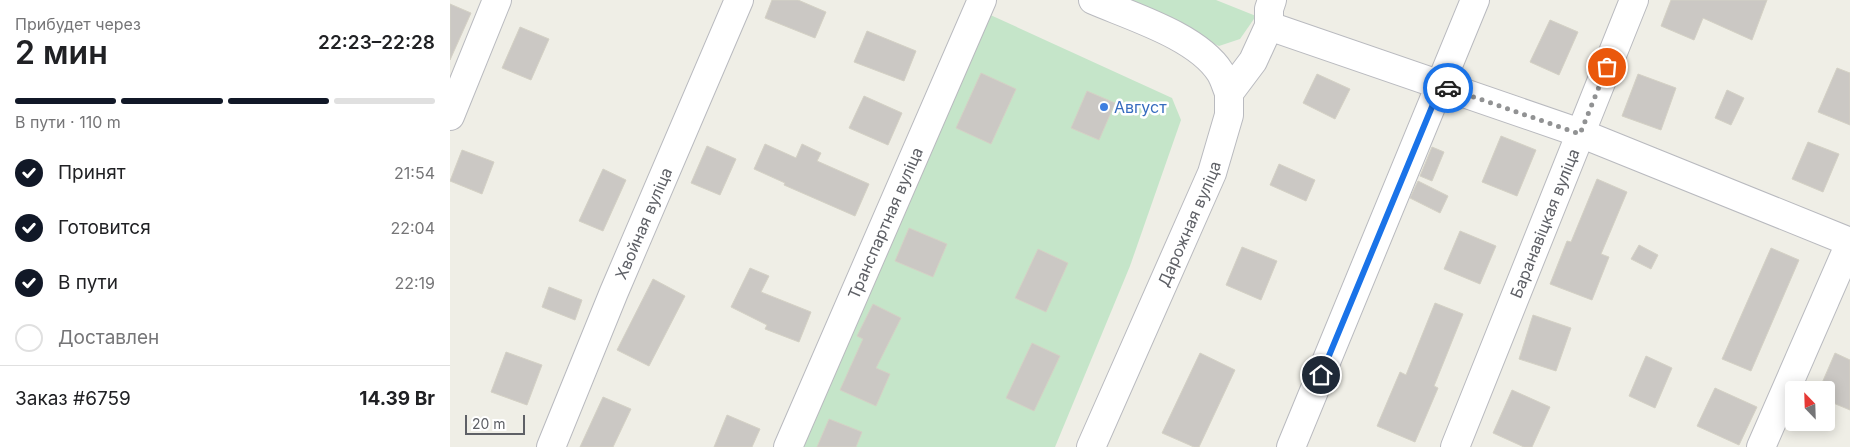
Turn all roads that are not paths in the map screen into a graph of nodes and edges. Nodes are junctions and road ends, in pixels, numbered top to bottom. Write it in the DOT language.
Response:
graph roads {
  1 [pos="497,0"];
  2 [pos="739,0"];
  3 [pos="982,0"];
  4 [pos="1093,0"];
  5 [pos="1475,0"];
  6 [pos="1634,0"];
  7 [pos="1270,13"];
  8 [pos="1441,85"];
  9 [pos="1229,93"];
  10 [pos="450,116"];
  11 [pos="1580,134"];
  12 [pos="1850,243"];
  13 [pos="551,447"];
  14 [pos="788,447"];
  15 [pos="1091,447"];
  16 [pos="1291,447"];
  17 [pos="1455,447"];
  18 [pos="1761,447"];
  1 -- 10 [label="street"];
  2 -- 13 [label="street, Хвойная вуліца"];
  3 -- 14 [label="street, Транспартная вуліца"];
  4 -- 9 [label="street"];
  5 -- 8 [label="street"];
  6 -- 11 [label="street, Баранавіцкая вуліца"];
  7 -- 8 [label="street"];
  7 -- 9 [label="street"];
  8 -- 11 [label="street"];
  8 -- 16 [label="street"];
  9 -- 15 [label="street, Дарожная вуліца"];
  11 -- 12 [label="street"];
  11 -- 17 [label="street, Баранавіцкая вуліца"];
  12 -- 18 [label="street"];
}
